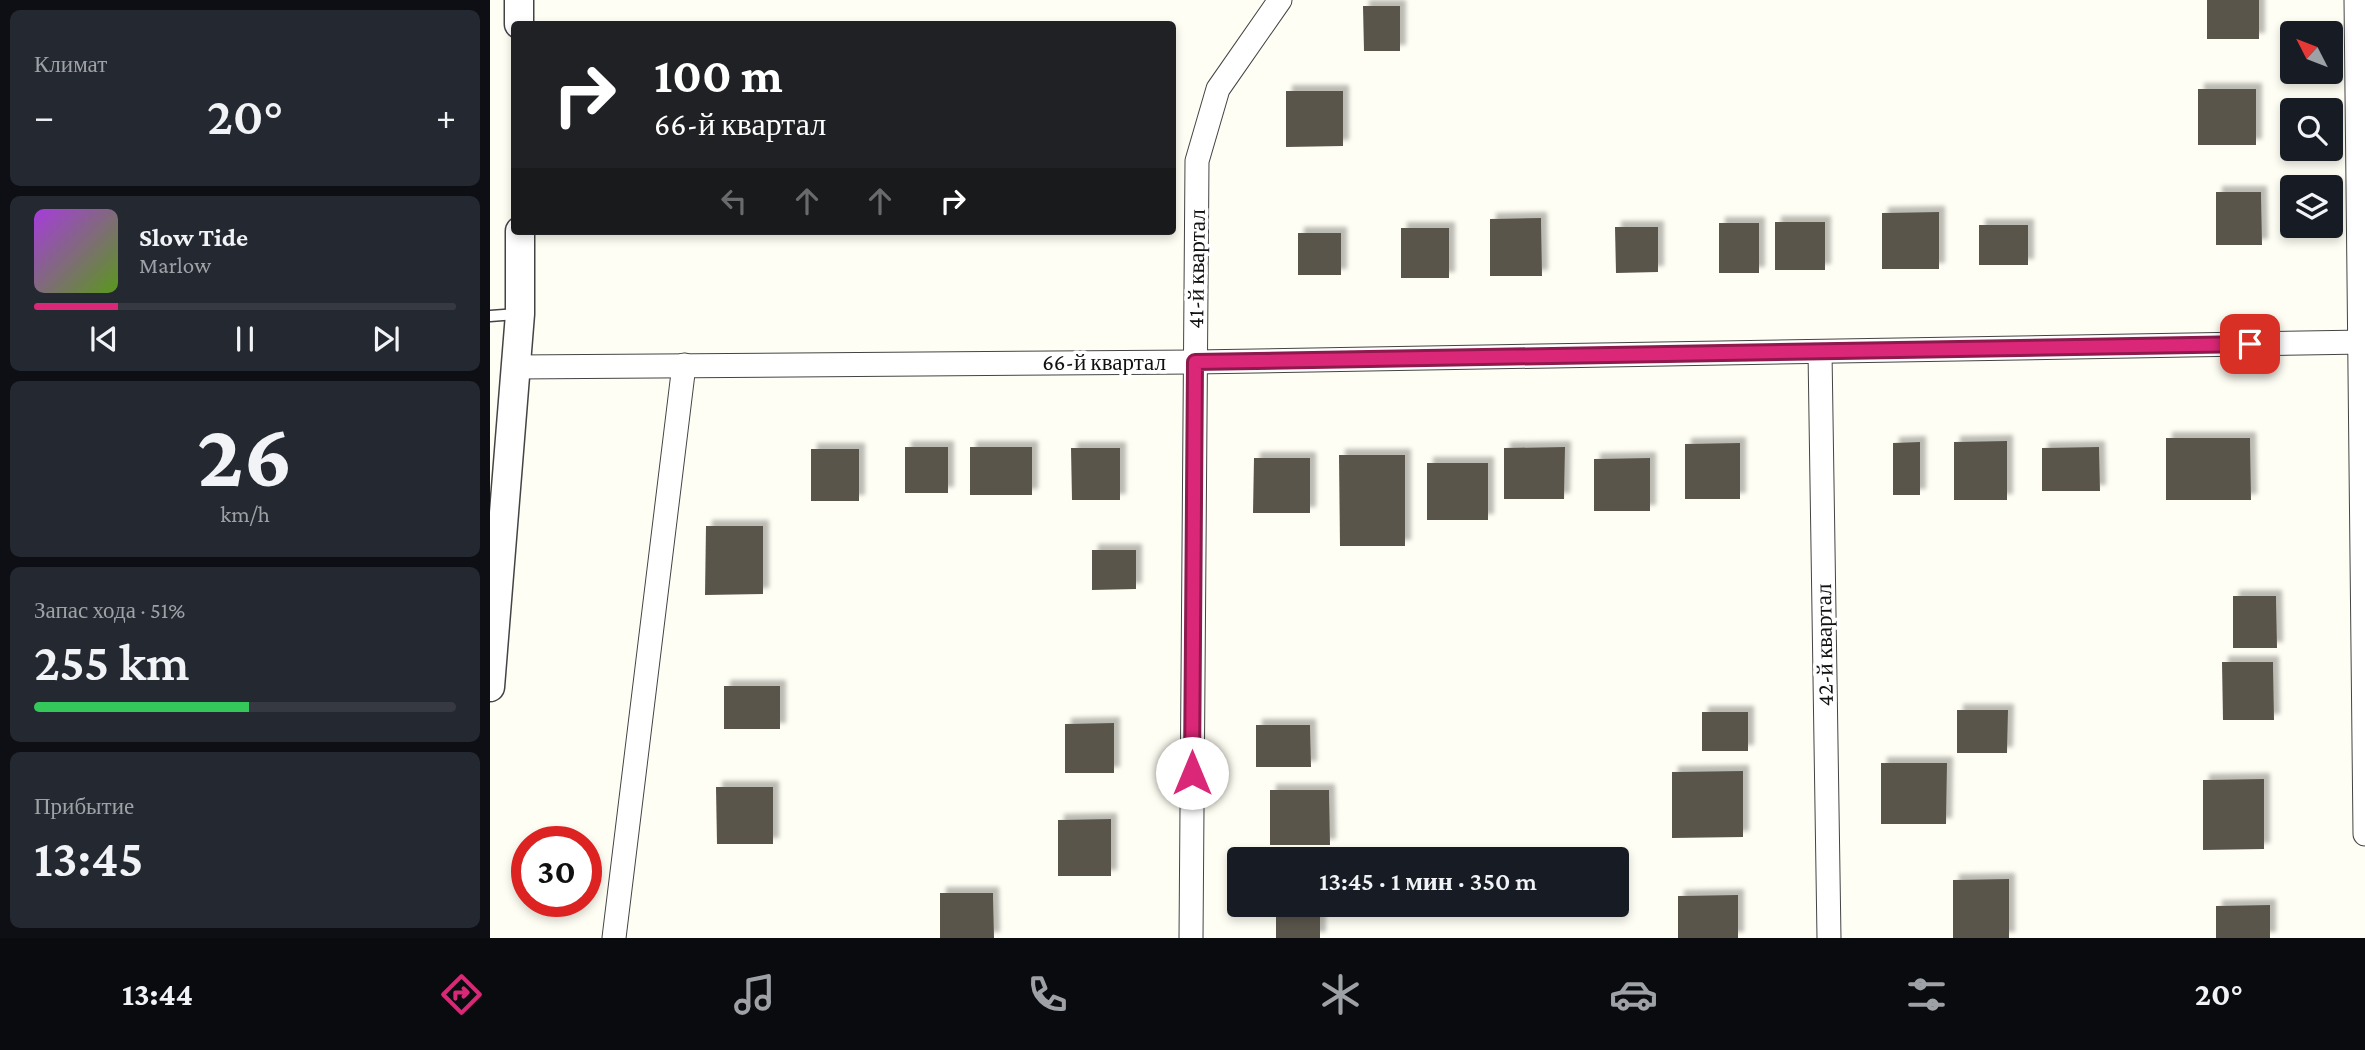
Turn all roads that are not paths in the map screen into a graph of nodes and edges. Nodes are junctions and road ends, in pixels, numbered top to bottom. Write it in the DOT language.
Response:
graph roads {
  1 [pos="519,0"];
  2 [pos="1280,0"];
  3 [pos="2356,0"];
  4 [pos="519,21"];
  5 [pos="520,235"];
  6 [pos="520,314"];
  7 [pos="490,316"];
  8 [pos="2362,342"];
  9 [pos="1820,352"];
  10 [pos="1195,362"];
  11 [pos="684,365"];
  12 [pos="515,367"];
  13 [pos="490,687"];
  14 [pos="2365,834"];
  15 [pos="614,938"];
  16 [pos="1191,938"];
  17 [pos="1829,938"];
  1 -- 4 [label="street"];
  2 -- 10 [label="street, 41-й квартал"];
  3 -- 8 [label="street"];
  5 -- 6 [label="street"];
  6 -- 7 [label="lane"];
  6 -- 12 [label="street"];
  8 -- 9 [label="street, 66-й квартал"];
  8 -- 14 [label="street"];
  9 -- 10 [label="street, 66-й квартал"];
  9 -- 17 [label="street, 42-й квартал"];
  10 -- 11 [label="street, 66-й квартал"];
  10 -- 16 [label="street, 41-й квартал"];
  11 -- 12 [label="street, 66-й квартал"];
  11 -- 15 [label="street"];
  12 -- 13 [label="street"];
}
